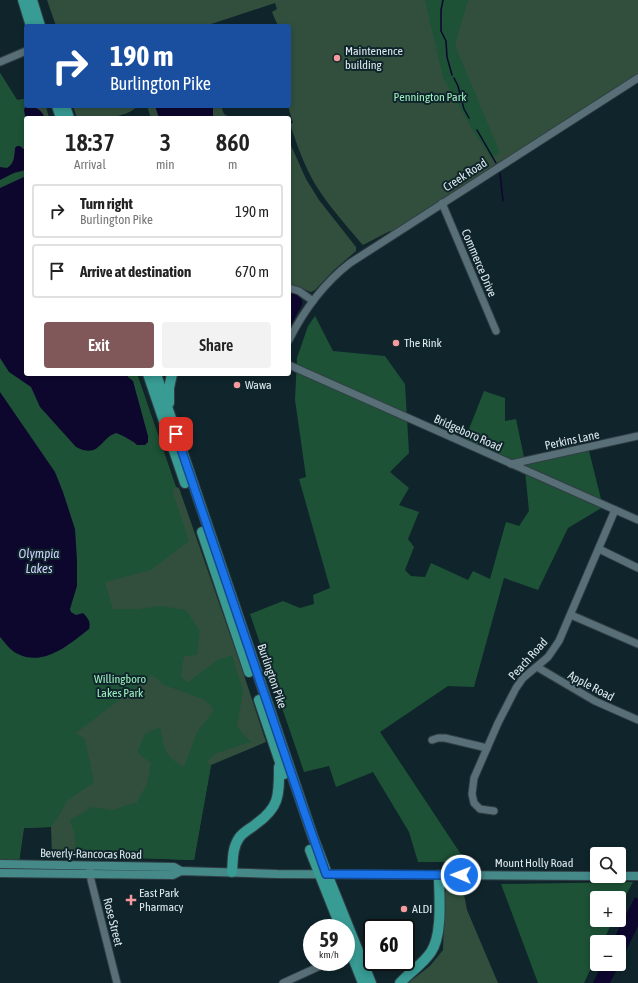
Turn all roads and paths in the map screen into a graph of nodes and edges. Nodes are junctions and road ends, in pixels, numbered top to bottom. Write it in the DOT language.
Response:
graph roads {
  1 [pos="23,0"];
  2 [pos="32,0"];
  3 [pos="30,24"];
  4 [pos="39,24"];
  5 [pos="24,52"];
  6 [pos="0,62"];
  7 [pos="638,78"];
  8 [pos="442,203"];
  9 [pos="291,289"];
  10 [pos="312,301"];
  11 [pos="496,331"];
  12 [pos="291,336"];
  13 [pos="291,366"];
  14 [pos="149,376"];
  15 [pos="157,376"];
  16 [pos="172,376"];
  17 [pos="169,411"];
  18 [pos="638,436"];
  19 [pos="511,464"];
  20 [pos="615,510"];
  21 [pos="638,520"];
  22 [pos="599,549"];
  23 [pos="638,568"];
  24 [pos="571,615"];
  25 [pos="638,644"];
  26 [pos="537,667"];
  27 [pos="638,720"];
  28 [pos="432,740"];
  29 [pos="487,748"];
  30 [pos="279,759"];
  31 [pos="494,811"];
  32 [pos="0,864"];
  33 [pos="90,870"];
  34 [pos="232,872"];
  35 [pos="0,873"];
  36 [pos="323,874"];
  37 [pos="439,875"];
  38 [pos="590,876"];
  39 [pos="626,876"];
  40 [pos="638,876"];
  41 [pos="338,919"];
  42 [pos="355,966"];
  43 [pos="309,971"];
  44 [pos="117,983"];
  45 [pos="283,983"];
  46 [pos="363,983"];
  47 [pos="371,983"];
  48 [pos="400,983"];
  1 -- 3 [label="highway"];
  2 -- 4 [label="highway"];
  5 -- 6 [label="street"];
  7 -- 8 [label="street, Creek Road"];
  8 -- 10 [label="street, Creek Road"];
  8 -- 11 [label="street, Commerce Drive"];
  9 -- 10 [label="street"];
  10 -- 12 [label="street, Creek Road"];
  13 -- 19 [label="street, Bridgeboro Road"];
  14 -- 30 [label="highway, Burlington Pike"];
  15 -- 17 [label="highway, Burlington Pike"];
  16 -- 17 [label="highway"];
  17 -- 36 [label="highway, Burlington Pike"];
  18 -- 19 [label="street, Perkins Lane"];
  19 -- 20 [label="street, Bridgeboro Road"];
  20 -- 21 [label="street, Bridgeboro Road"];
  20 -- 22 [label="street, Peach Road"];
  22 -- 23 [label="street"];
  22 -- 24 [label="street, Peach Road"];
  24 -- 25 [label="street"];
  24 -- 26 [label="street, Peach Road"];
  26 -- 27 [label="street, Apple Road"];
  26 -- 29 [label="street, Peach Road"];
  28 -- 29 [label="street"];
  29 -- 31 [label="street, Peach Road"];
  30 -- 34 [label="highway"];
  30 -- 36 [label="highway, Burlington Pike"];
  32 -- 33 [label="main road, Beverly-Rancocas Road"];
  33 -- 34 [label="main road, Beverly-Rancocas Road"];
  33 -- 35 [label="main road, Beverly-Rancocas Road"];
  33 -- 44 [label="street, Rose Street"];
  34 -- 36 [label="main road, Beverly-Rancocas Road"];
  36 -- 37 [label="main road, Mount Holly Road"];
  36 -- 41 [label="highway, Burlington Pike"];
  36 -- 47 [label="highway, Burlington Pike"];
  37 -- 38 [label="main road, Mount Holly Road"];
  37 -- 48 [label="highway"];
  39 -- 40 [label="main road"];
  42 -- 46 [label="highway"];
  43 -- 45 [label="street"];
}
